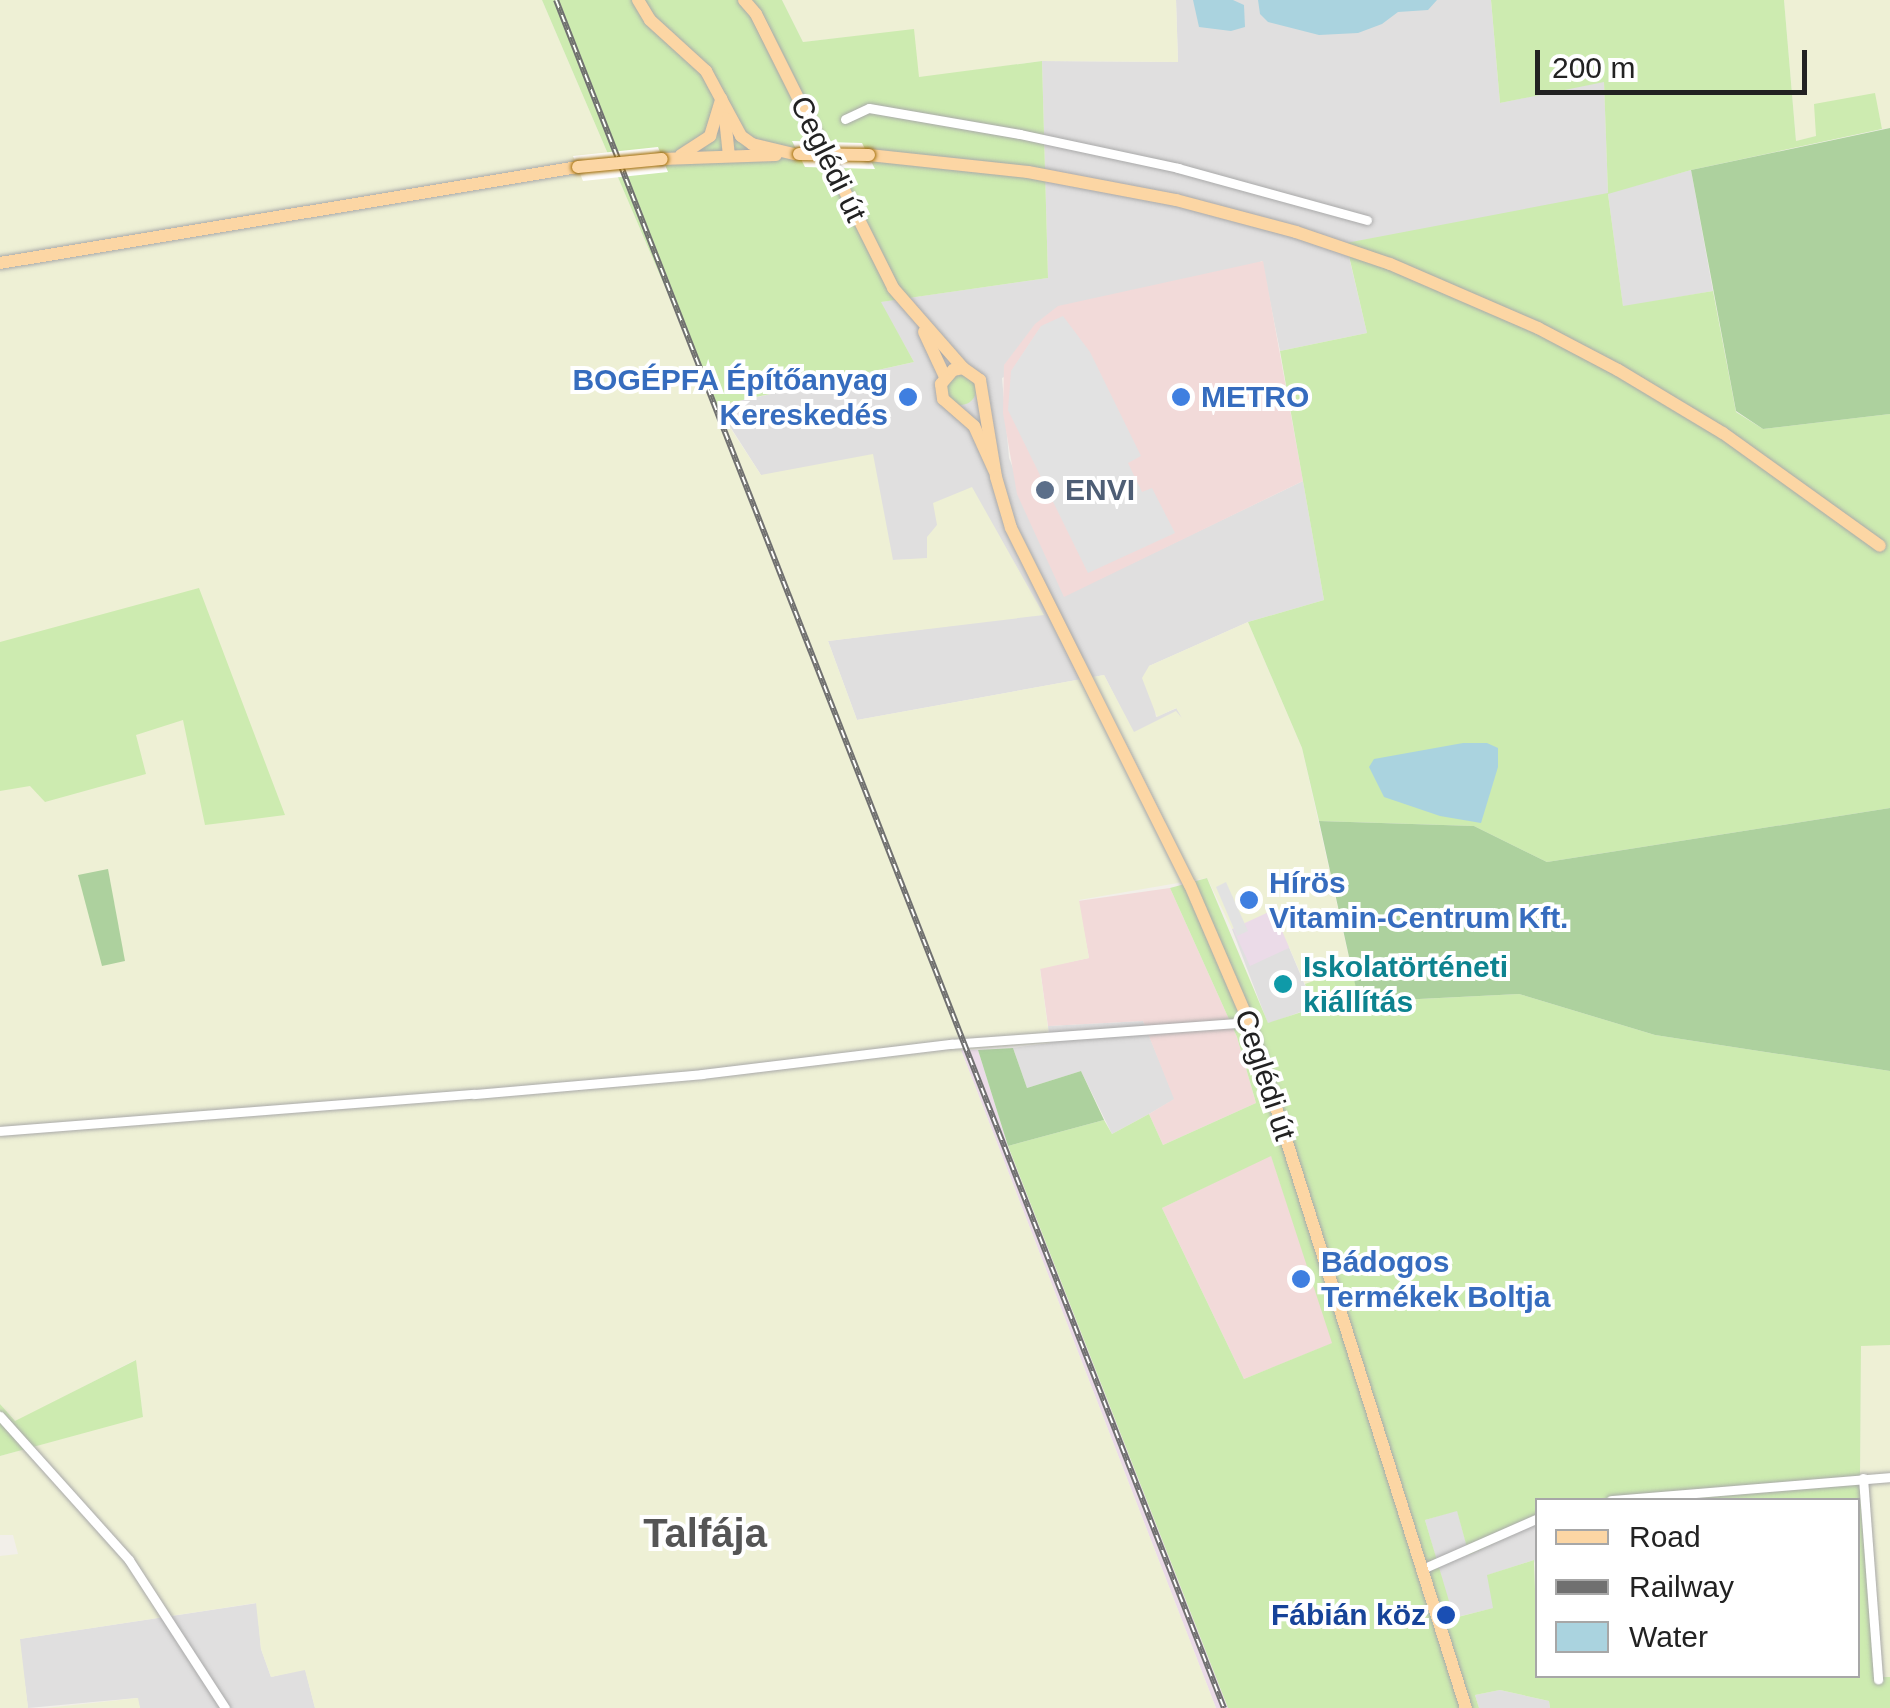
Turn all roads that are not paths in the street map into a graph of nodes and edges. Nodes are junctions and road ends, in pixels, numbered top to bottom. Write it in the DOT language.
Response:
graph roads {
  1 [pos="638,0"];
  2 [pos="750,4"];
  3 [pos="721,96"];
  4 [pos="845,119"];
  5 [pos="796,154"];
  6 [pos="729,155"];
  7 [pos="668,158"];
  8 [pos="1367,220"];
  9 [pos="0,262"];
  10 [pos="916,317"];
  11 [pos="963,368"];
  12 [pos="945,377"];
  13 [pos="982,394"];
  14 [pos="958,410"];
  15 [pos="994,470"];
  16 [pos="1880,546"];
  17 [pos="1249,1022"];
  18 [pos="0,1131"];
  19 [pos="0,1416"];
  20 [pos="1890,1477"];
  21 [pos="1864,1478"];
  22 [pos="1634,1498"];
  23 [pos="1535,1519"];
  24 [pos="1422,1569"];
  25 [pos="1878,1679"];
  26 [pos="225,1708"];
  27 [pos="1466,1708"];
  1 -- 3 [label="main road"];
  2 -- 10 [label="main road, Ceglédi út"];
  3 -- 5 [label="main road"];
  3 -- 6 [label="main road"];
  3 -- 7 [label="main road"];
  4 -- 8 [label="street"];
  5 -- 6 [label="main road"];
  5 -- 16 [label="main road, bridge"];
  6 -- 7 [label="main road"];
  7 -- 9 [label="main road, bridge"];
  10 -- 11 [label="main road, Ceglédi út"];
  10 -- 12 [label="main road, Ceglédi út"];
  11 -- 12 [label="main road"];
  11 -- 13 [label="main road"];
  12 -- 14 [label="main road"];
  13 -- 14 [label="main road"];
  13 -- 15 [label="main road, Ceglédi út"];
  14 -- 15 [label="main road, Ceglédi út"];
  15 -- 17 [label="main road, Ceglédi út"];
  17 -- 18 [label="street"];
  17 -- 24 [label="main road, Ceglédi út"];
  19 -- 26 [label="street"];
  20 -- 21 [label="street"];
  21 -- 22 [label="street"];
  21 -- 25 [label="street"];
  23 -- 24 [label="street"];
  24 -- 27 [label="main road, Ceglédi út"];
}
